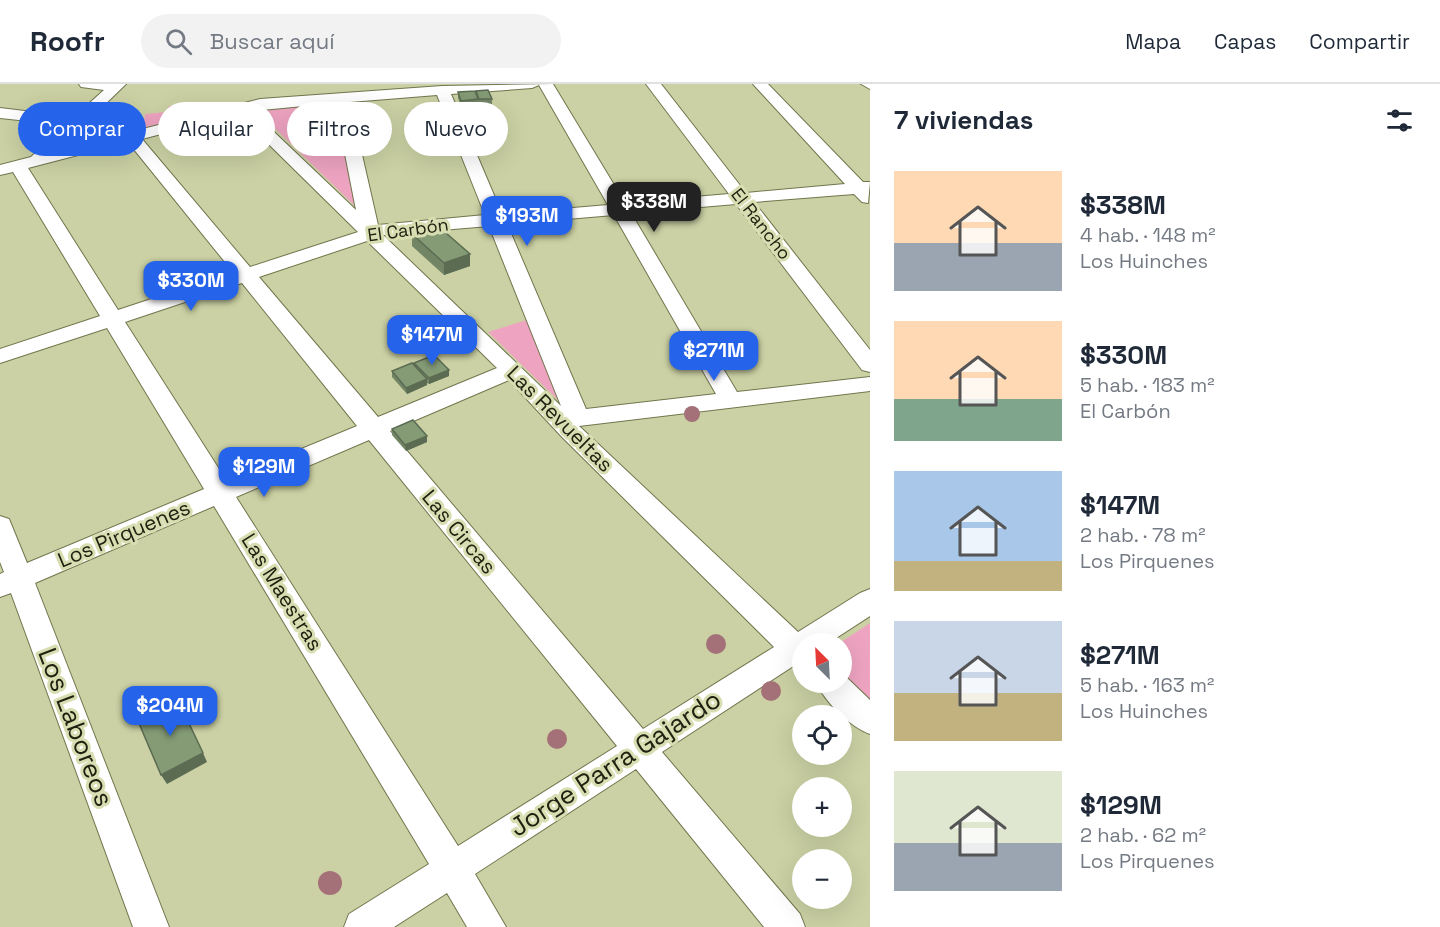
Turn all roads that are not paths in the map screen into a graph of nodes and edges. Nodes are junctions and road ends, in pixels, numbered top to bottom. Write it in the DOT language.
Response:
graph roads {
  1 [pos="86,84"];
  2 [pos="522,84"];
  3 [pos="546,84"];
  4 [pos="653,84"];
  5 [pos="760,84"];
  6 [pos="117,86"];
  7 [pos="442,90"];
  8 [pos="341,97"];
  9 [pos="100,102"];
  10 [pos="268,102"];
  11 [pos="0,113"];
  12 [pos="18,115"];
  13 [pos="275,142"];
  14 [pos="146,154"];
  15 [pos="47,156"];
  16 [pos="13,164"];
  17 [pos="866,192"];
  18 [pos="741,199"];
  19 [pos="619,209"];
  20 [pos="496,220"];
  21 [pos="370,233"];
  22 [pos="246,274"];
  23 [pos="112,318"];
  24 [pos="0,356"];
  25 [pos="870,365"];
  26 [pos="512,369"];
  27 [pos="870,384"];
  28 [pos="731,400"];
  29 [pos="570,419"];
  30 [pos="374,428"];
  31 [pos="220,493"];
  32 [pos="0,526"];
  33 [pos="10,582"];
  34 [pos="870,601"];
  35 [pos="824,633"];
  36 [pos="792,645"];
  37 [pos="792,655"];
  38 [pos="842,693"];
  39 [pos="870,720"];
  40 [pos="639,748"];
  41 [pos="452,869"];
  42 [pos="151,927"];
  43 [pos="362,927"];
  44 [pos="488,927"];
  45 [pos="787,927"];
  1 -- 6 [label="street"];
  2 -- 7 [label="street"];
  3 -- 19 [label="street"];
  4 -- 18 [label="street, El Rancho"];
  5 -- 17 [label="street"];
  6 -- 9 [label="street"];
  7 -- 8 [label="street"];
  7 -- 20 [label="street"];
  8 -- 10 [label="street"];
  8 -- 21 [label="street"];
  11 -- 12 [label="street"];
  13 -- 21 [label="street, Las Revueltas"];
  14 -- 22 [label="street, Las Circas"];
  15 -- 16 [label="street"];
  16 -- 23 [label="street, Las Maestras"];
  17 -- 18 [label="street, El Carbón"];
  18 -- 19 [label="street, El Carbón"];
  18 -- 25 [label="street, El Rancho"];
  19 -- 20 [label="street, El Carbón"];
  19 -- 28 [label="street"];
  20 -- 21 [label="street, El Carbón"];
  20 -- 29 [label="street"];
  21 -- 22 [label="street, El Carbón"];
  21 -- 26 [label="street, Las Revueltas"];
  22 -- 23 [label="street, El Carbón"];
  22 -- 30 [label="street, Las Circas"];
  23 -- 24 [label="street, El Carbón"];
  23 -- 31 [label="street, Las Maestras"];
  26 -- 29 [label="street, Las Revueltas"];
  26 -- 30 [label="street, Los Pirquenes"];
  27 -- 28 [label="street"];
  28 -- 29 [label="street"];
  29 -- 36 [label="street, Las Revueltas"];
  30 -- 31 [label="street, Los Pirquenes"];
  30 -- 40 [label="street, Las Circas"];
  31 -- 33 [label="street, Los Pirquenes"];
  31 -- 41 [label="street, Las Maestras"];
  32 -- 33 [label="street, Los Laboreos"];
  33 -- 42 [label="street, Los Laboreos"];
  34 -- 35 [label="street, Jorge Parra Gajardo"];
  37 -- 40 [label="street, Jorge Parra Gajardo"];
  38 -- 39 [label="street"];
  40 -- 41 [label="street, Jorge Parra Gajardo"];
  40 -- 45 [label="street, Las Circas"];
  41 -- 43 [label="street, Jorge Parra Gajardo"];
  41 -- 44 [label="street, Las Maestras"];
}
